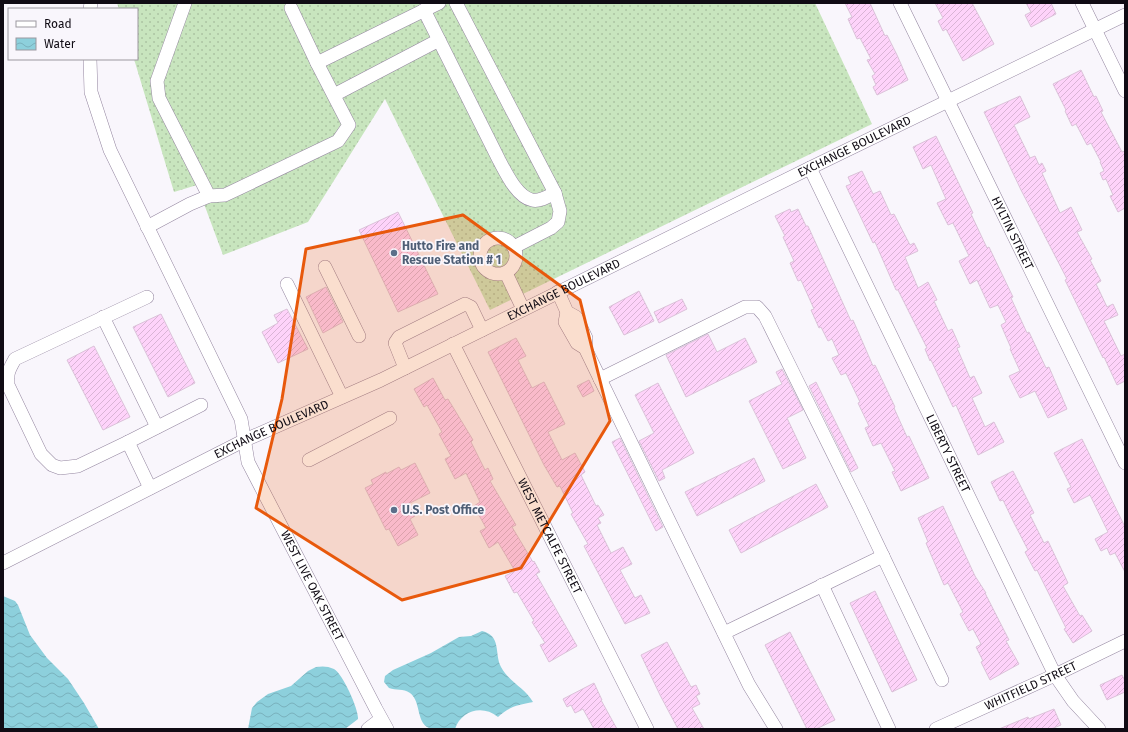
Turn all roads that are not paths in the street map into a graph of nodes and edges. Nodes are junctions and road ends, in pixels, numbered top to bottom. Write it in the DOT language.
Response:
graph roads {
  1 [pos="185,3"];
  2 [pos="439,3"];
  3 [pos="456,3"];
  4 [pos="900,3"];
  5 [pos="1082,3"];
  6 [pos="291,8"];
  7 [pos="424,10"];
  8 [pos="1125,15"];
  9 [pos="1095,30"];
  10 [pos="439,40"];
  11 [pos="90,60"];
  12 [pos="317,63"];
  13 [pos="1125,91"];
  14 [pos="334,95"];
  15 [pos="948,101"];
  16 [pos="810,168"];
  17 [pos="555,193"];
  18 [pos="209,196"];
  19 [pos="147,226"];
  20 [pos="514,248"];
  21 [pos="325,266"];
  22 [pos="506,273"];
  23 [pos="287,284"];
  24 [pos="558,292"];
  25 [pos="147,297"];
  26 [pos="523,309"];
  27 [pos="103,317"];
  28 [pos="482,330"];
  29 [pos="358,336"];
  30 [pos="454,344"];
  31 [pos="405,368"];
  32 [pos="600,378"];
  33 [pos="342,397"];
  34 [pos="201,405"];
  35 [pos="390,418"];
  36 [pos="157,427"];
  37 [pos="245,440"];
  38 [pos="128,442"];
  39 [pos="309,460"];
  40 [pos="1125,463"];
  41 [pos="150,488"];
  42 [pos="882,556"];
  43 [pos="3,563"];
  44 [pos="822,585"];
  45 [pos="724,633"];
  46 [pos="1125,641"];
  47 [pos="1055,675"];
  48 [pos="942,680"];
  49 [pos="384,724"];
  50 [pos="368,729"];
  51 [pos="647,729"];
  52 [pos="776,729"];
  53 [pos="890,729"];
  54 [pos="936,729"];
  55 [pos="1099,729"];
  1 -- 18 [label="street"];
  2 -- 7 [label="street"];
  3 -- 17 [label="street"];
  4 -- 15 [label="street, HYLTIN STREET"];
  5 -- 9 [label="street"];
  6 -- 12 [label="street"];
  7 -- 10 [label="street"];
  7 -- 12 [label="street"];
  8 -- 9 [label="street, EXCHANGE BOULEVARD"];
  9 -- 13 [label="street"];
  9 -- 15 [label="street, EXCHANGE BOULEVARD"];
  10 -- 14 [label="street"];
  10 -- 17 [label="street"];
  11 -- 19 [label="street, WEST LIVE OAK STREET"];
  12 -- 14 [label="street"];
  14 -- 18 [label="street"];
  15 -- 16 [label="street, EXCHANGE BOULEVARD"];
  15 -- 40 [label="street, HYLTIN STREET"];
  16 -- 24 [label="street, EXCHANGE BOULEVARD"];
  16 -- 47 [label="street, LIBERTY STREET"];
  17 -- 20 [label="street"];
  18 -- 19 [label="street"];
  19 -- 37 [label="street, WEST LIVE OAK STREET"];
  20 -- 22 [label="street"];
  20 -- 22 [label="street"];
  21 -- 29 [label="street"];
  22 -- 26 [label="street"];
  23 -- 33 [label="street"];
  24 -- 26 [label="street, EXCHANGE BOULEVARD"];
  24 -- 32 [label="street"];
  25 -- 27 [label="street"];
  26 -- 28 [label="street, EXCHANGE BOULEVARD"];
  27 -- 36 [label="street"];
  27 -- 38 [label="street"];
  28 -- 30 [label="street, EXCHANGE BOULEVARD"];
  28 -- 31 [label="street"];
  30 -- 31 [label="street, EXCHANGE BOULEVARD"];
  30 -- 51 [label="street, WEST METCALFE STREET"];
  31 -- 33 [label="street, EXCHANGE BOULEVARD"];
  32 -- 42 [label="street"];
  32 -- 45 [label="street"];
  33 -- 37 [label="street, EXCHANGE BOULEVARD"];
  34 -- 36 [label="street"];
  35 -- 39 [label="street"];
  36 -- 38 [label="street"];
  37 -- 41 [label="street, EXCHANGE BOULEVARD"];
  37 -- 49 [label="street, WEST LIVE OAK STREET"];
  38 -- 41 [label="street"];
  41 -- 43 [label="street, EXCHANGE BOULEVARD"];
  42 -- 44 [label="street"];
  42 -- 48 [label="street"];
  44 -- 45 [label="street"];
  44 -- 53 [label="street"];
  45 -- 52 [label="street"];
  46 -- 47 [label="street, WHITFIELD STREET"];
  47 -- 54 [label="street, WHITFIELD STREET"];
  47 -- 55 [label="street, LIBERTY STREET"];
  49 -- 50 [label="street"];
}
